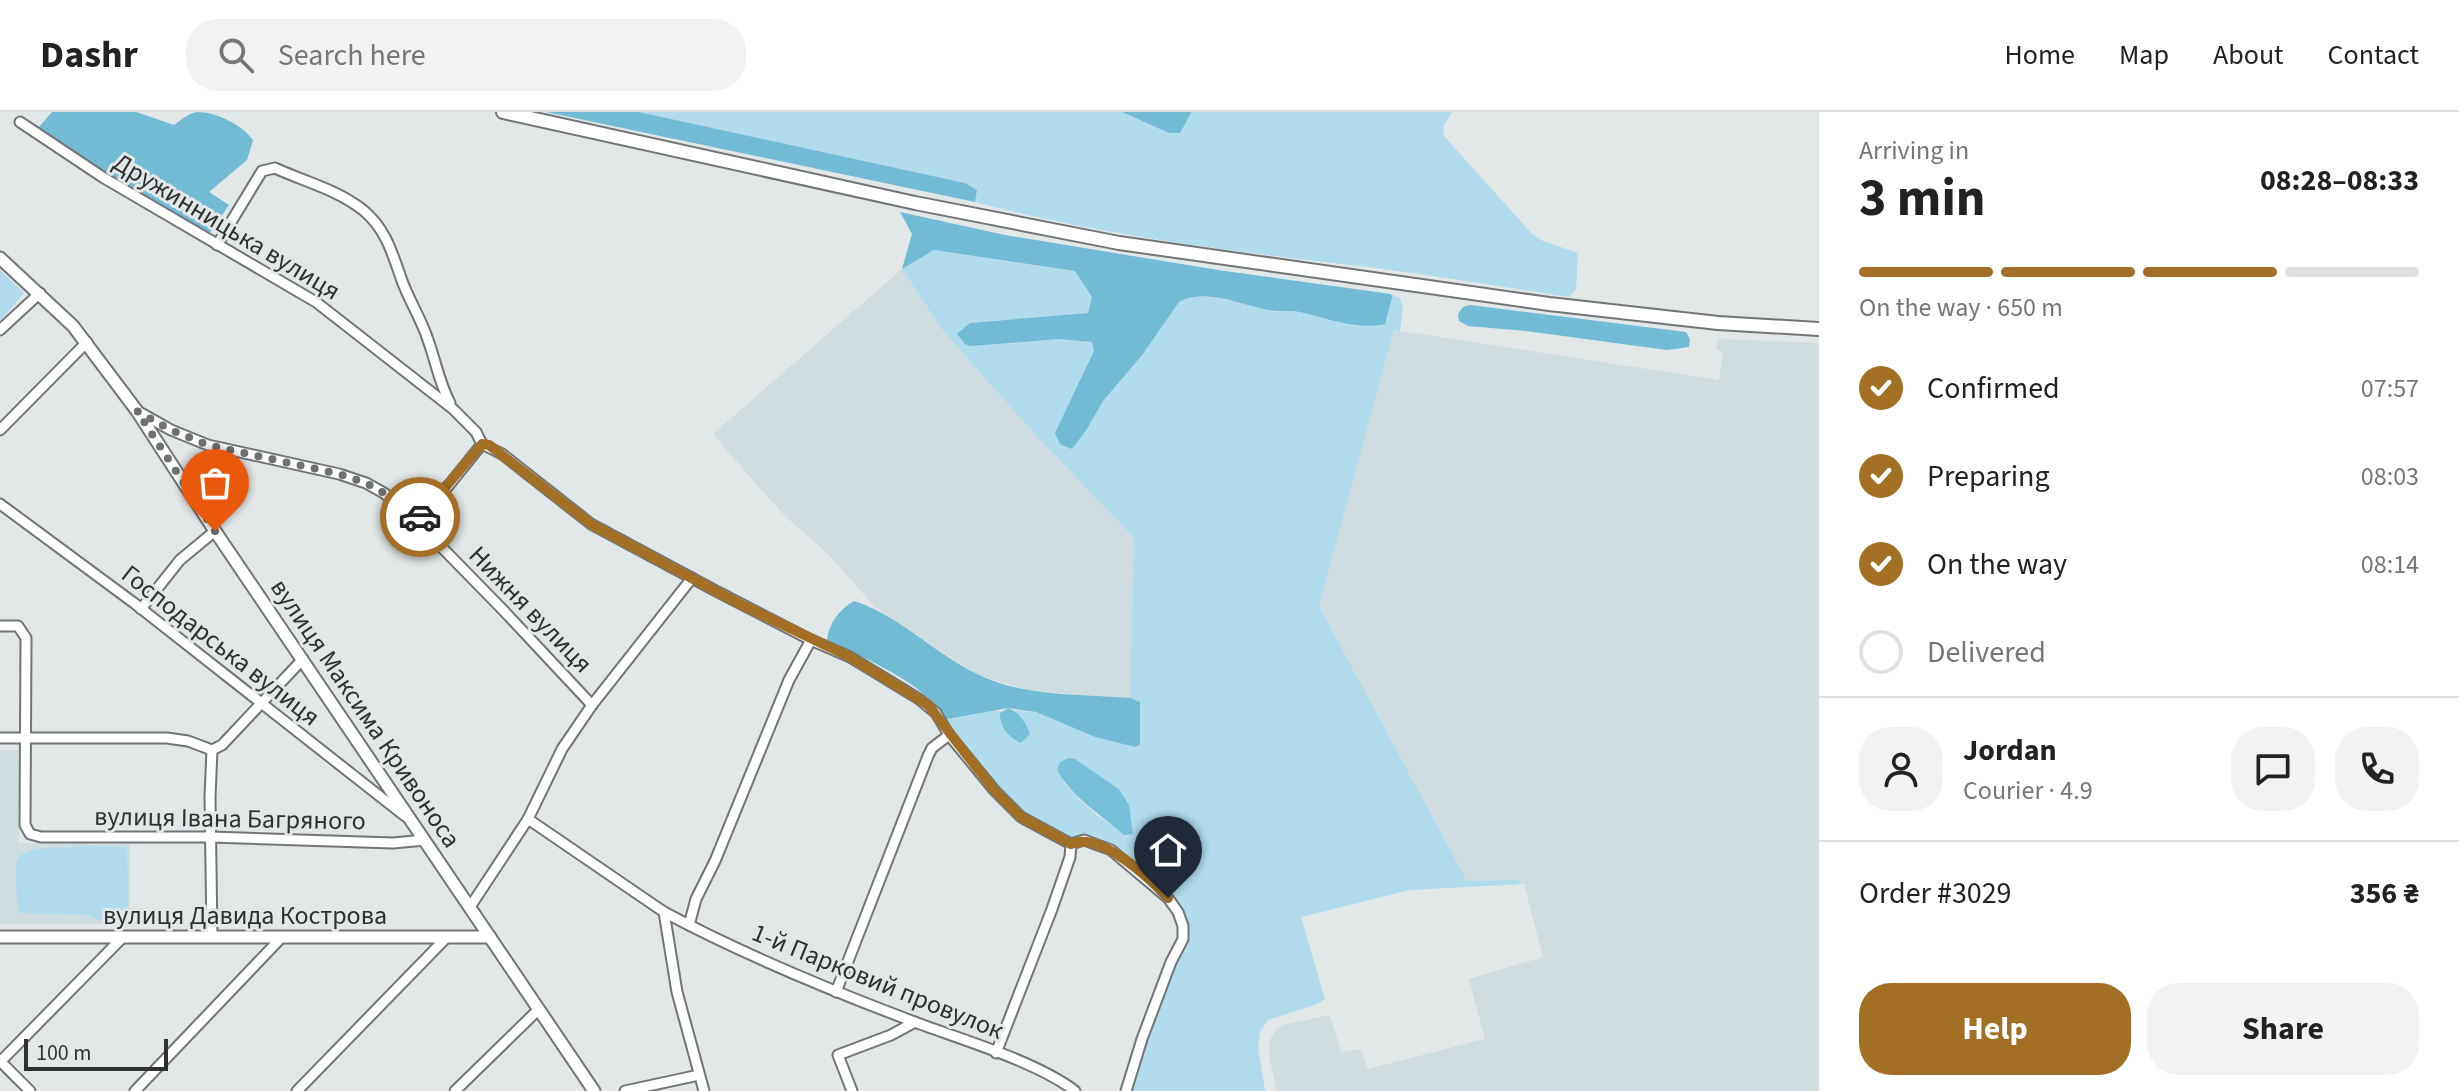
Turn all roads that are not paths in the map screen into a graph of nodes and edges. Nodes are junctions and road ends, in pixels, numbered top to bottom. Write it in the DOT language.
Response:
graph roads {
  1 [pos="503,112"];
  2 [pos="20,122"];
  3 [pos="217,245"];
  4 [pos="0,258"];
  5 [pos="40,293"];
  6 [pos="1819,329"];
  7 [pos="0,330"];
  8 [pos="87,342"];
  9 [pos="453,409"];
  10 [pos="137,411"];
  11 [pos="0,430"];
  12 [pos="482,444"];
  13 [pos="0,504"];
  14 [pos="416,521"];
  15 [pos="215,531"];
  16 [pos="692,578"];
  17 [pos="141,609"];
  18 [pos="0,626"];
  19 [pos="811,640"];
  20 [pos="303,659"];
  21 [pos="260,703"];
  22 [pos="592,705"];
  23 [pos="949,735"];
  24 [pos="0,738"];
  25 [pos="24,738"];
  26 [pos="212,750"];
  27 [pos="528,819"];
  28 [pos="414,823"];
  29 [pos="211,837"];
  30 [pos="425,840"];
  31 [pos="1071,844"];
  32 [pos="470,907"];
  33 [pos="664,912"];
  34 [pos="689,925"];
  35 [pos="0,937"];
  36 [pos="123,937"];
  37 [pos="212,937"];
  38 [pos="282,937"];
  39 [pos="447,937"];
  40 [pos="490,937"];
  41 [pos="836,992"];
  42 [pos="539,1009"];
  43 [pos="915,1022"];
  44 [pos="996,1053"];
  45 [pos="0,1061"];
  46 [pos="699,1075"];
  47 [pos="30,1091"];
  48 [pos="135,1091"];
  49 [pos="297,1091"];
  50 [pos="455,1091"];
  51 [pos="594,1091"];
  52 [pos="625,1091"];
  53 [pos="704,1091"];
  54 [pos="852,1091"];
  55 [pos="1075,1091"];
  56 [pos="1126,1091"];
  1 -- 6 [label="main road"];
  2 -- 3 [label="street, Дружинницька вулиця"];
  3 -- 9 [label="street, Дружинницька вулиця"];
  3 -- 9 [label="street"];
  4 -- 5 [label="street, вулиця Максима Кривоноса"];
  5 -- 7 [label="street"];
  5 -- 8 [label="street, вулиця Максима Кривоноса"];
  8 -- 10 [label="street, вулиця Максима Кривоноса"];
  8 -- 11 [label="street"];
  9 -- 12 [label="street, Дружинницька вулиця"];
  10 -- 14 [label="street, Нижня вулиця"];
  10 -- 15 [label="street, вулиця Максима Кривоноса"];
  12 -- 14 [label="street"];
  12 -- 16 [label="street, Дружинницька вулиця"];
  13 -- 17 [label="street, Господарська вулиця"];
  14 -- 22 [label="street, Нижня вулиця"];
  15 -- 17 [label="street"];
  15 -- 20 [label="street, вулиця Максима Кривоноса"];
  16 -- 19 [label="street, Дружинницька вулиця"];
  16 -- 22 [label="street"];
  17 -- 21 [label="street, Господарська вулиця"];
  18 -- 25 [label="street"];
  19 -- 23 [label="street, Дружинницька вулиця"];
  19 -- 34 [label="street"];
  20 -- 21 [label="street"];
  20 -- 28 [label="street, вулиця Максима Кривоноса"];
  21 -- 26 [label="street"];
  21 -- 28 [label="street, Господарська вулиця"];
  22 -- 27 [label="street"];
  23 -- 31 [label="street, Дружинницька вулиця"];
  23 -- 41 [label="street"];
  24 -- 25 [label="street"];
  25 -- 26 [label="street"];
  25 -- 29 [label="street, вулиця Івана Багряного"];
  26 -- 29 [label="street"];
  27 -- 32 [label="street"];
  27 -- 33 [label="street, 1-й Парковий провулок"];
  28 -- 30 [label="street, вулиця Максима Кривоноса"];
  29 -- 30 [label="street, вулиця Івана Багряного"];
  29 -- 37 [label="street"];
  30 -- 32 [label="street, вулиця Максима Кривоноса"];
  31 -- 44 [label="street"];
  31 -- 56 [label="street, Дружинницька вулиця"];
  32 -- 40 [label="street, вулиця Максима Кривоноса"];
  33 -- 34 [label="street, 1-й Парковий провулок"];
  33 -- 46 [label="street"];
  34 -- 41 [label="street, 1-й Парковий провулок"];
  35 -- 36 [label="street, вулиця Давида Кострова"];
  36 -- 37 [label="street, вулиця Давида Кострова"];
  36 -- 45 [label="street"];
  37 -- 38 [label="street, вулиця Давида Кострова"];
  38 -- 39 [label="street, вулиця Давида Кострова"];
  38 -- 48 [label="street"];
  39 -- 40 [label="street, вулиця Давида Кострова"];
  39 -- 49 [label="street"];
  40 -- 42 [label="street, вулиця Максима Кривоноса"];
  41 -- 43 [label="street, 1-й Парковий провулок"];
  42 -- 50 [label="street"];
  42 -- 51 [label="street, вулиця Максима Кривоноса"];
  43 -- 44 [label="street, 1-й Парковий провулок"];
  43 -- 54 [label="street"];
  44 -- 55 [label="street, 1-й Парковий провулок"];
  45 -- 47 [label="street"];
  46 -- 52 [label="street"];
  46 -- 53 [label="street"];
}
